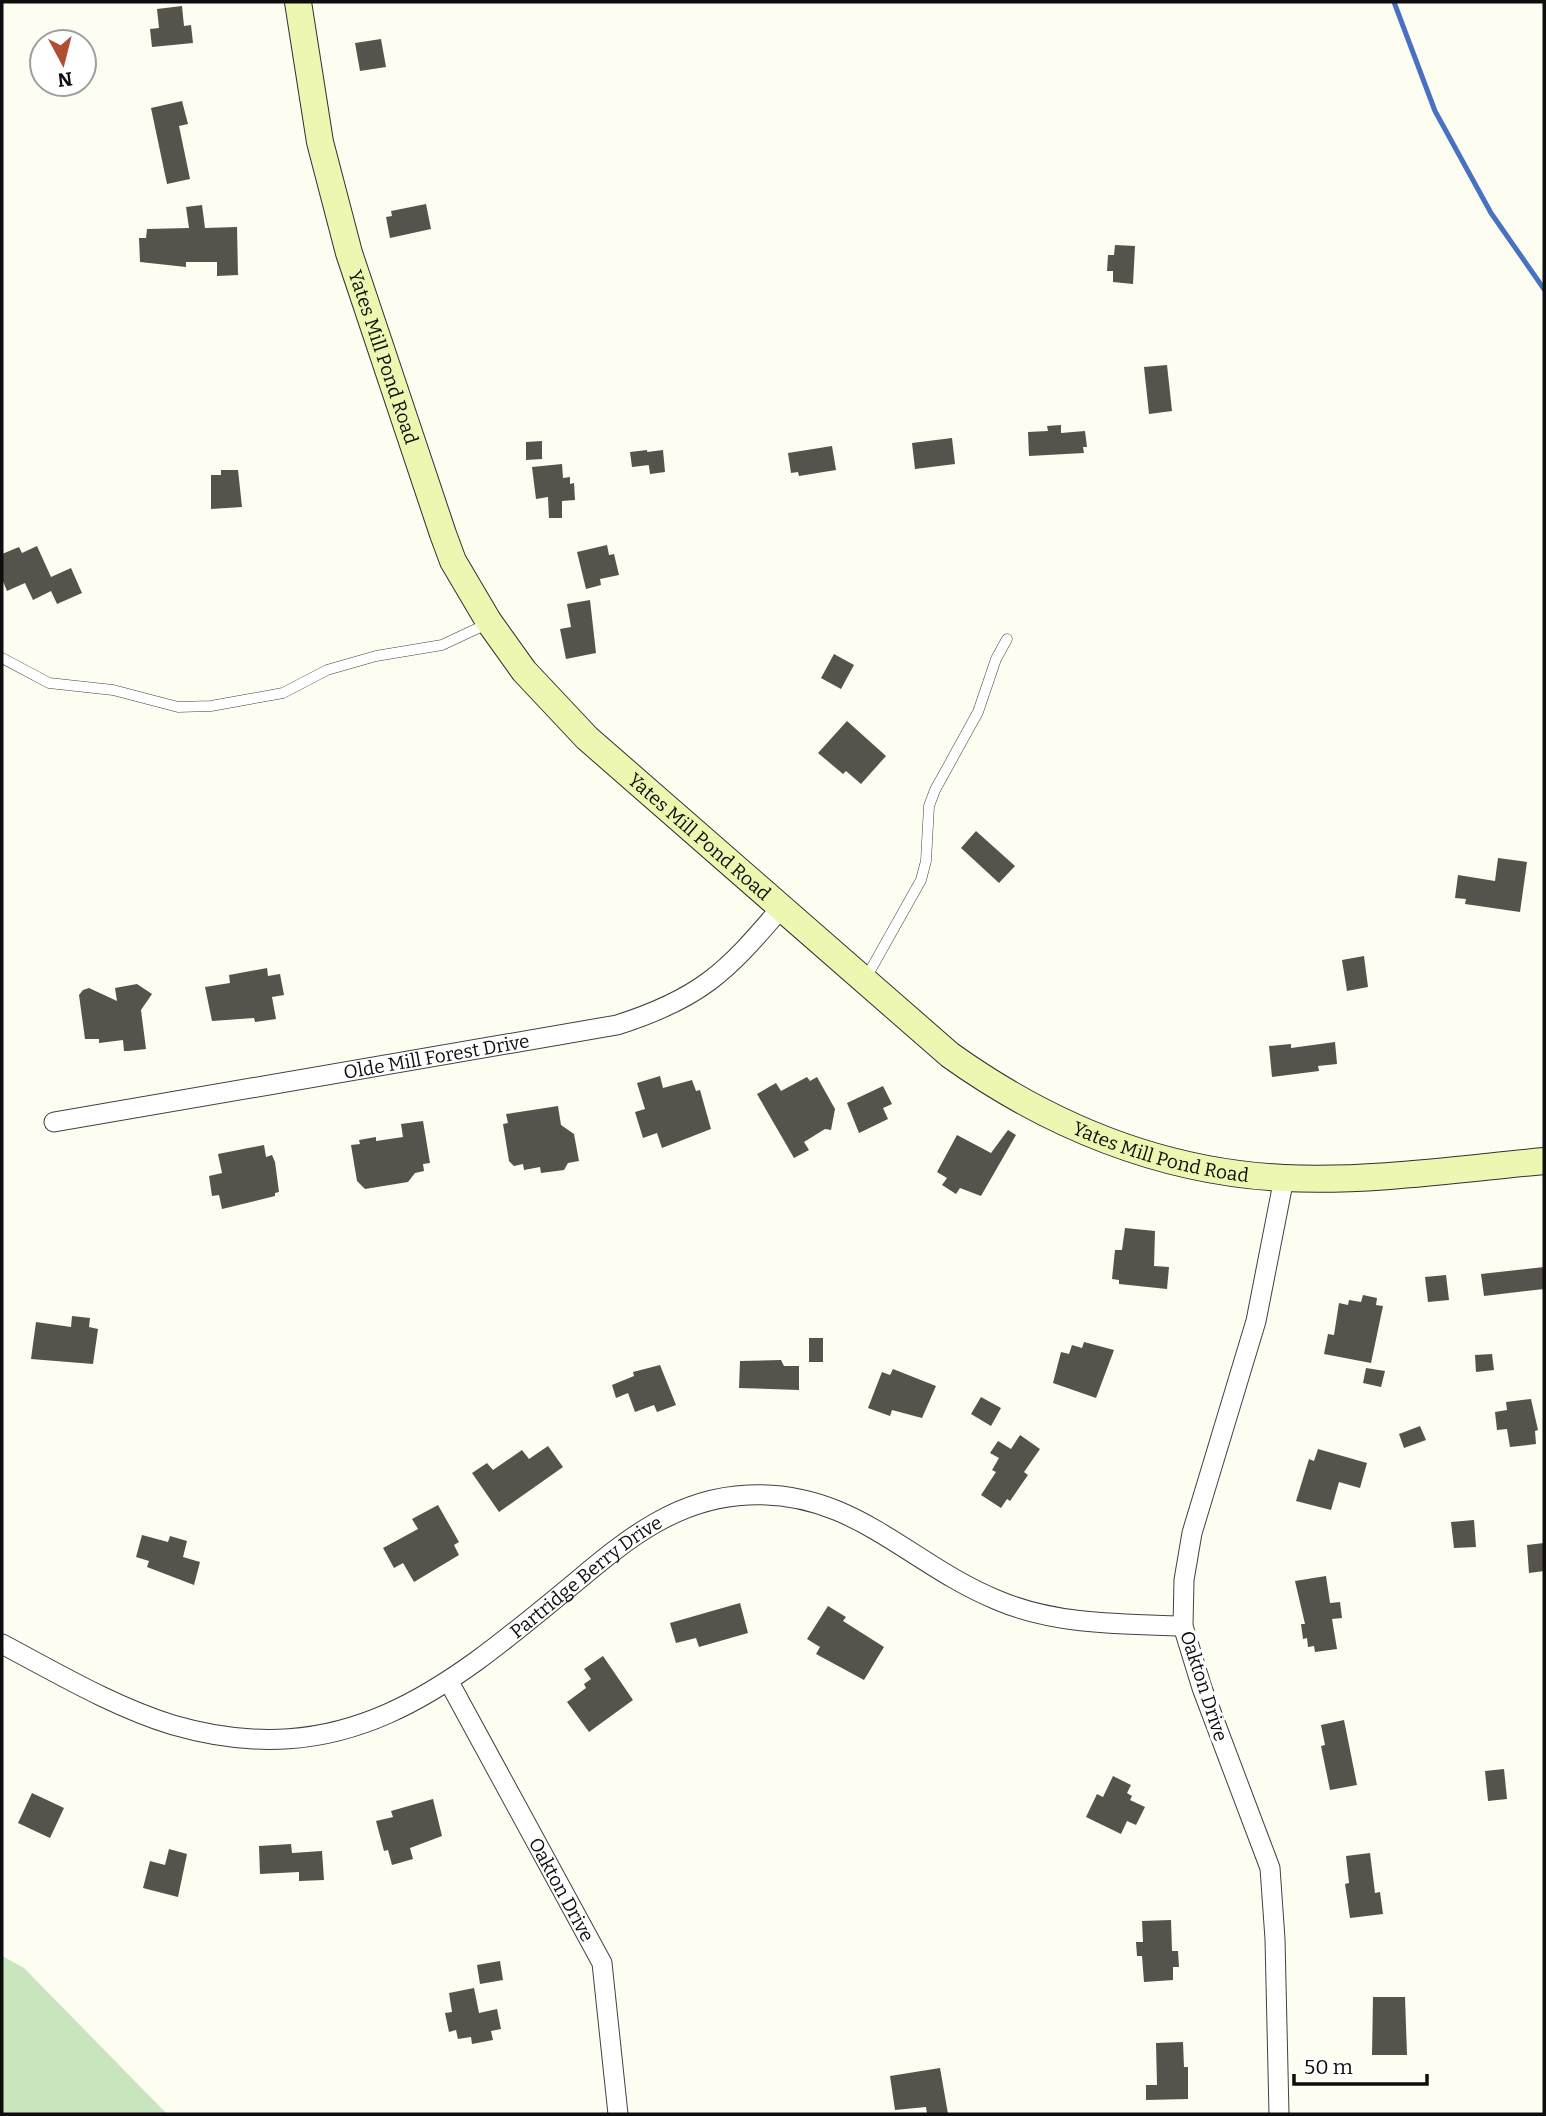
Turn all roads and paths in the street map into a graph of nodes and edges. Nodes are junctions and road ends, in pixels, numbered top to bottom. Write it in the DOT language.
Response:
graph roads {
  1 [pos="298,2"];
  2 [pos="489,622"];
  3 [pos="1007,639"];
  4 [pos="2,658"];
  5 [pos="780,909"];
  6 [pos="864,982"];
  7 [pos="54,1122"];
  8 [pos="1544,1161"];
  9 [pos="1284,1178"];
  10 [pos="1183,1626"];
  11 [pos="2,1644"];
  12 [pos="449,1682"];
  13 [pos="618,2114"];
  14 [pos="1279,2114"];
  1 -- 2 [label="street, Yates Mill Pond Road"];
  2 -- 4 [label="lane"];
  2 -- 5 [label="street, Yates Mill Pond Road"];
  3 -- 6 [label="lane"];
  5 -- 6 [label="street, Yates Mill Pond Road"];
  5 -- 7 [label="street, Olde Mill Forest Drive"];
  6 -- 9 [label="street, Yates Mill Pond Road"];
  8 -- 9 [label="street, Yates Mill Pond Road"];
  9 -- 10 [label="street, Oakton Drive"];
  10 -- 12 [label="street, Partridge Berry Drive"];
  10 -- 14 [label="street, Oakton Drive"];
  11 -- 12 [label="street, Partridge Berry Drive"];
  12 -- 13 [label="street, Oakton Drive"];
}
